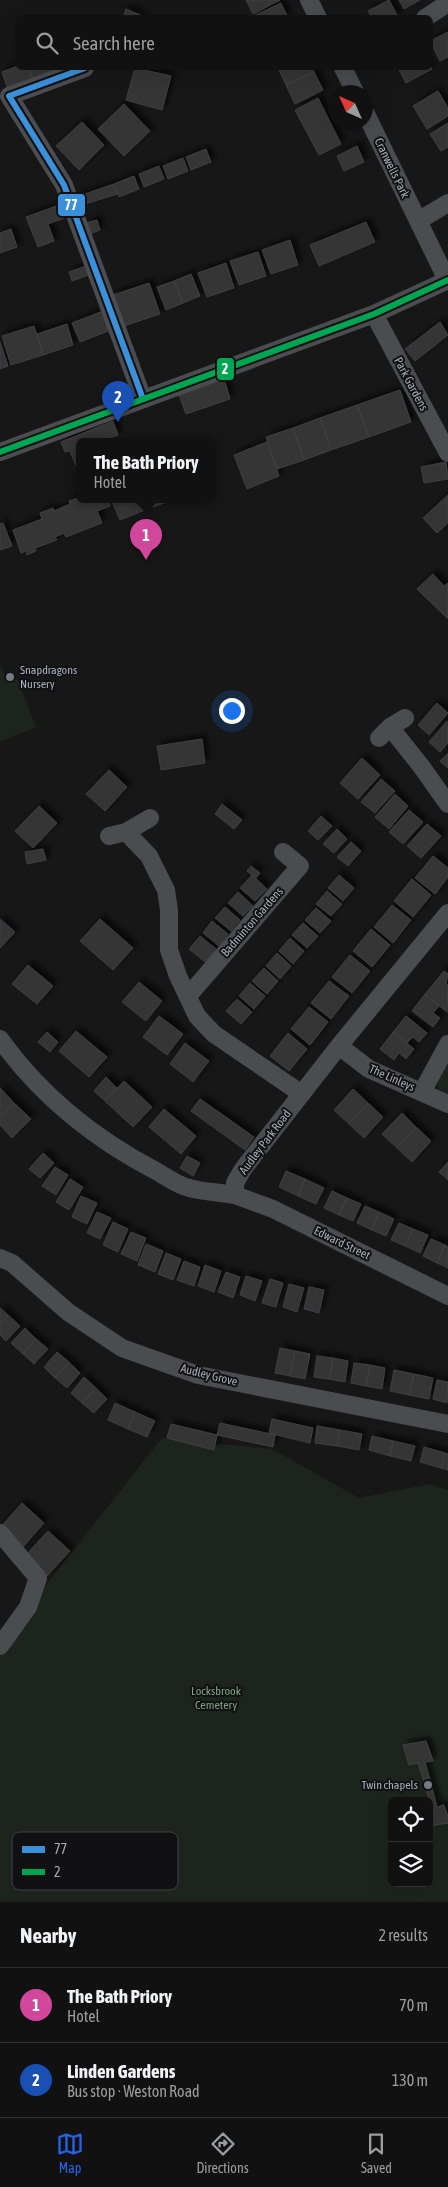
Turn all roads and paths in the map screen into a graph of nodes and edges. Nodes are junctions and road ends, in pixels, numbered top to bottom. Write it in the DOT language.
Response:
graph roads {
  1 [pos="309,0"];
  2 [pos="448,3"];
  3 [pos="316,15"];
  4 [pos="429,15"];
  5 [pos="80,70"];
  6 [pos="344,70"];
  7 [pos="352,85"];
  8 [pos="373,128"];
  9 [pos="448,204"];
  10 [pos="418,221"];
  11 [pos="448,280"];
  12 [pos="374,314"];
  13 [pos="143,399"];
  14 [pos="0,452"];
  15 [pos="448,453"];
  16 [pos="391,728"];
  17 [pos="448,804"];
  18 [pos="150,818"];
  19 [pos="283,852"];
  20 [pos="448,913"];
  21 [pos="188,995"];
  22 [pos="0,1039"];
  23 [pos="448,1044"];
  24 [pos="339,1046"];
  25 [pos="422,1092"];
  26 [pos="302,1094"];
  27 [pos="448,1104"];
  28 [pos="235,1195"];
  29 [pos="0,1258"];
  30 [pos="448,1296"];
  31 [pos="448,1424"];
  32 [pos="0,1533"];
  33 [pos="0,1646"];
  1 -- 3 [label="street"];
  2 -- 4 [label="street"];
  5 -- 13 [label="street"];
  6 -- 7 [label="street"];
  8 -- 10 [label="street, Cranwells Park"];
  9 -- 10 [label="street"];
  10 -- 11 [label="street, Cranwells Park"];
  11 -- 12 [label="street"];
  12 -- 13 [label="street"];
  12 -- 15 [label="street, Park Gardens"];
  13 -- 14 [label="street"];
  16 -- 17 [label="street"];
  18 -- 21 [label="street"];
  19 -- 21 [label="street, Badminton Gardens"];
  20 -- 24 [label="street, Audley Park Road"];
  21 -- 26 [label="street"];
  22 -- 28 [label="street"];
  23 -- 25 [label="street, The Linleys"];
  24 -- 25 [label="street, The Linleys"];
  24 -- 26 [label="street, Audley Park Road"];
  25 -- 27 [label="street, The Linleys"];
  26 -- 28 [label="street, Audley Park Road"];
  28 -- 30 [label="street, Edward Street"];
  29 -- 31 [label="street, Audley Grove"];
  32 -- 33 [label="street"];
}
